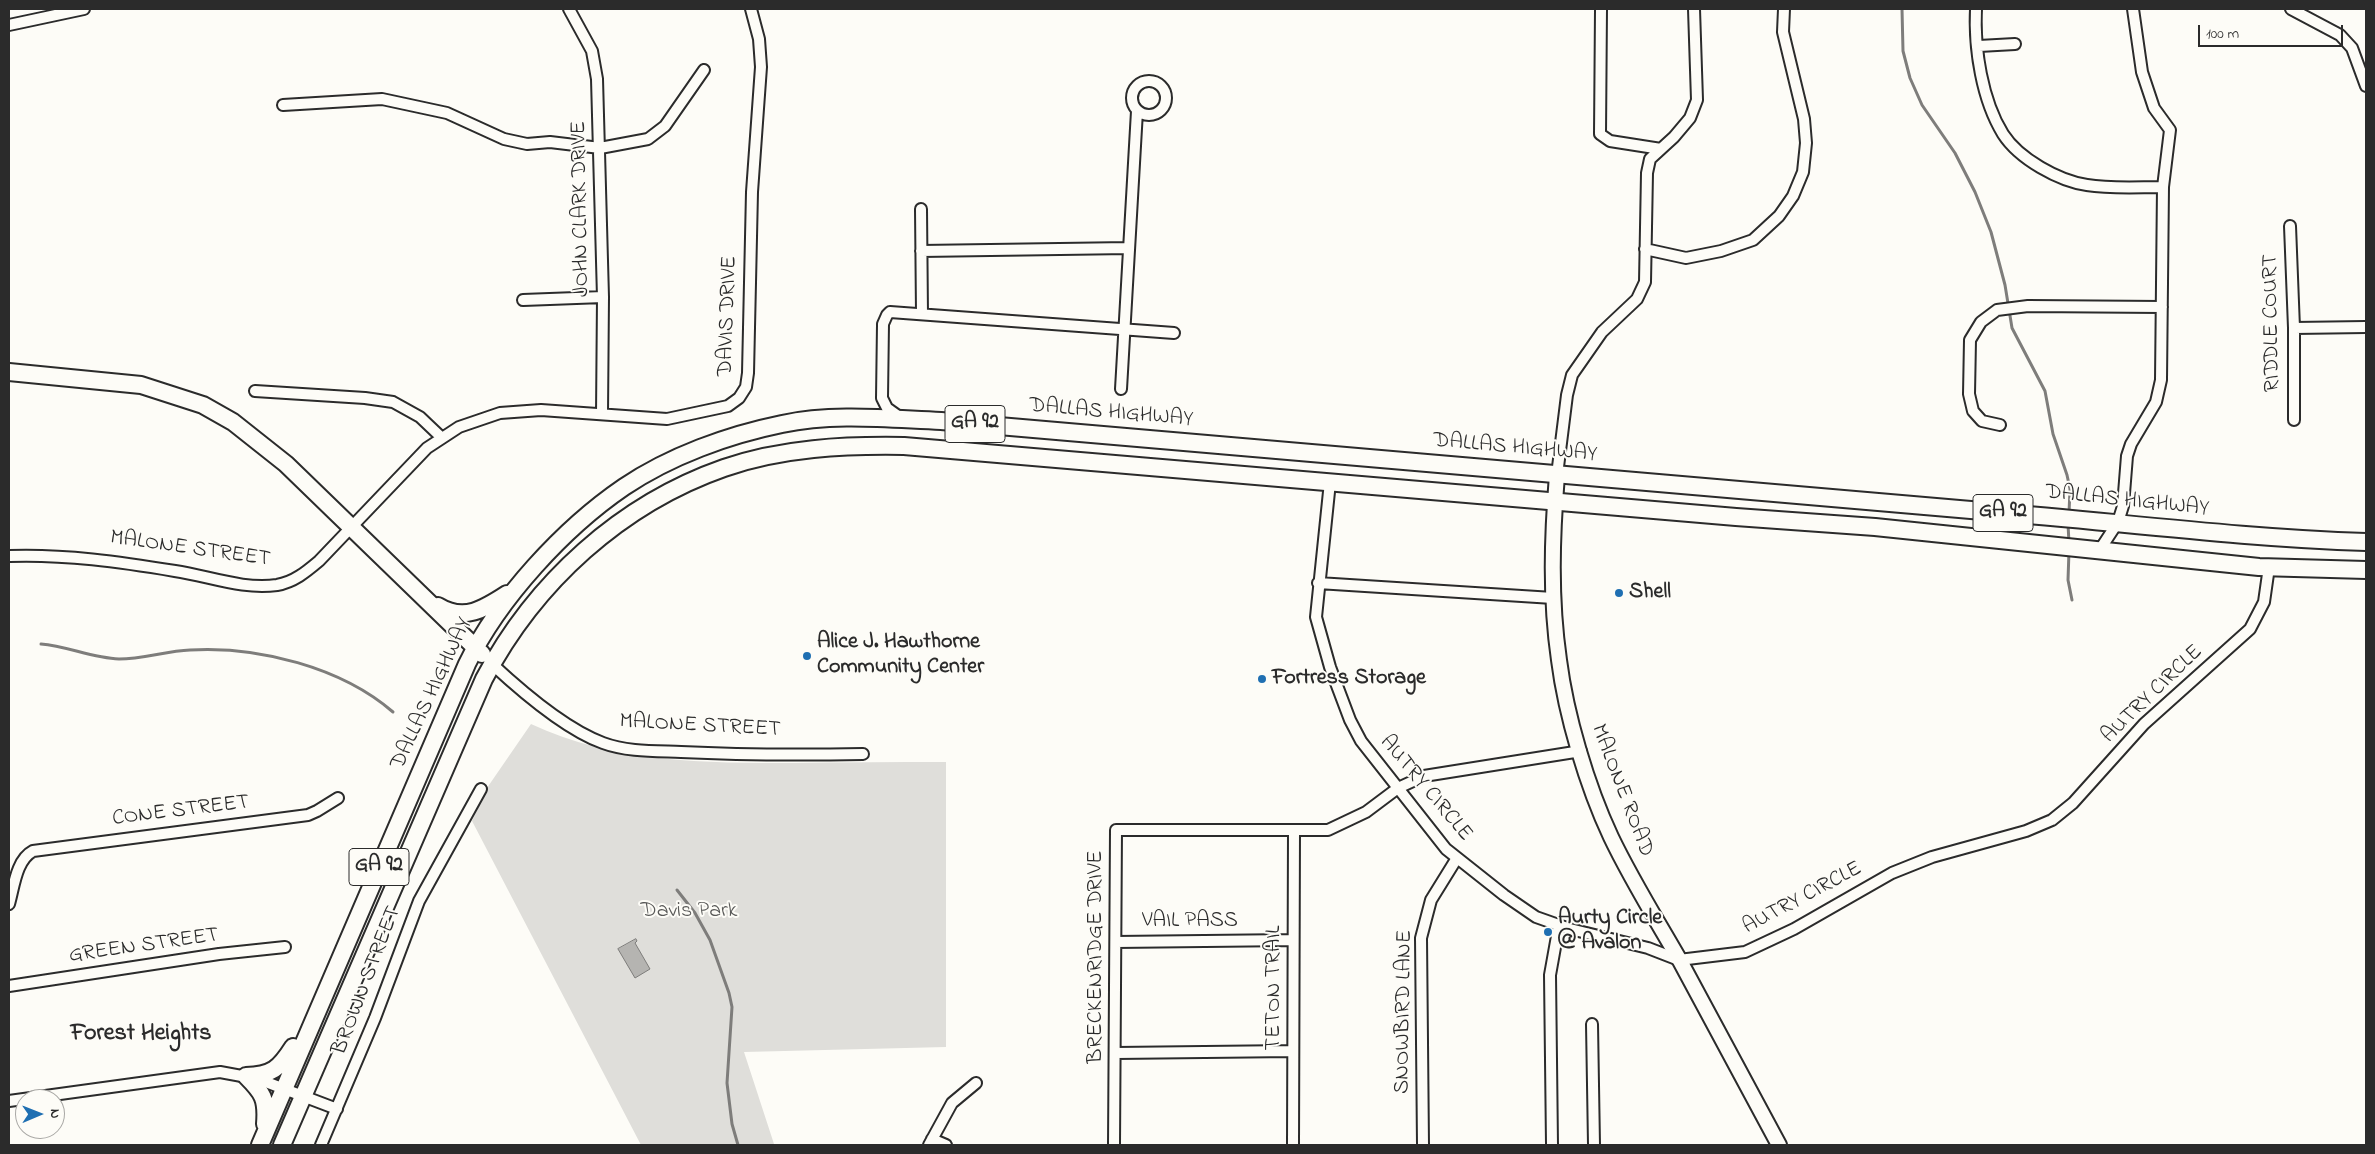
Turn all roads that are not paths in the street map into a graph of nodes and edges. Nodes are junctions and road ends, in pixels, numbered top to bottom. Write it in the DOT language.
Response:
graph roads {
  1 [pos="84,9"];
  2 [pos="569,9"];
  3 [pos="751,9"];
  4 [pos="1601,9"];
  5 [pos="1694,9"];
  6 [pos="1784,9"];
  7 [pos="1976,9"];
  8 [pos="2133,9"];
  9 [pos="2291,9"];
  10 [pos="9,25"];
  11 [pos="2015,44"];
  12 [pos="1979,46"];
  13 [pos="704,70"];
  14 [pos="2366,86"];
  15 [pos="283,105"];
  16 [pos="1137,110"];
  17 [pos="600,148"];
  18 [pos="1661,149"];
  19 [pos="2163,187"];
  20 [pos="921,209"];
  21 [pos="2290,226"];
  22 [pos="1129,248"];
  23 [pos="1645,248"];
  24 [pos="921,251"];
  25 [pos="602,297"];
  26 [pos="523,300"];
  27 [pos="2162,307"];
  28 [pos="922,314"];
  29 [pos="2366,327"];
  30 [pos="2294,328"];
  31 [pos="1124,330"];
  32 [pos="1174,333"];
  33 [pos="9,372"];
  34 [pos="1121,389"];
  35 [pos="255,391"];
  36 [pos="882,398"];
  37 [pos="602,414"];
  38 [pos="860,418"];
  39 [pos="903,419"];
  40 [pos="2294,420"];
  41 [pos="2000,425"];
  42 [pos="441,437"];
  43 [pos="1557,475"];
  44 [pos="1330,482"];
  45 [pos="1555,502"];
  46 [pos="2118,522"];
  47 [pos="352,528"];
  48 [pos="2366,542"];
  49 [pos="2099,551"];
  50 [pos="9,556"];
  51 [pos="2269,567"];
  52 [pos="2366,570"];
  53 [pos="1318,583"];
  54 [pos="517,587"];
  55 [pos="1553,598"];
  56 [pos="427,599"];
  57 [pos="475,647"];
  58 [pos="492,664"];
  59 [pos="1581,751"];
  60 [pos="863,754"];
  61 [pos="1398,788"];
  62 [pos="481,789"];
  63 [pos="338,798"];
  64 [pos="1294,830"];
  65 [pos="1457,858"];
  66 [pos="9,904"];
  67 [pos="1559,925"];
  68 [pos="1294,940"];
  69 [pos="1116,942"];
  70 [pos="285,947"];
  71 [pos="1679,960"];
  72 [pos="9,986"];
  73 [pos="317,1009"];
  74 [pos="1592,1024"];
  75 [pos="1293,1052"];
  76 [pos="1116,1054"];
  77 [pos="246,1076"];
  78 [pos="976,1083"];
  79 [pos="283,1088"];
  80 [pos="302,1096"];
  81 [pos="9,1101"];
  82 [pos="336,1110"];
  83 [pos="262,1141"];
  84 [pos="931,1142"];
  85 [pos="282,1145"];
  86 [pos="321,1145"];
  87 [pos="946,1145"];
  88 [pos="1114,1145"];
  89 [pos="1293,1145"];
  90 [pos="1422,1145"];
  91 [pos="1552,1145"];
  92 [pos="1594,1145"];
  93 [pos="1779,1145"];
  1 -- 10 [label="street"];
  2 -- 17 [label="street, JOHN CLARK DRIVE"];
  3 -- 37 [label="street, DAVIS DRIVE"];
  4 -- 18 [label="street"];
  5 -- 18 [label="street"];
  6 -- 23 [label="street"];
  7 -- 12 [label="street"];
  8 -- 19 [label="street"];
  9 -- 14 [label="street"];
  11 -- 12 [label="street"];
  12 -- 19 [label="street"];
  13 -- 17 [label="street"];
  15 -- 17 [label="street"];
  16 -- 22 [label="street"];
  17 -- 25 [label="street, JOHN CLARK DRIVE"];
  18 -- 23 [label="street"];
  19 -- 27 [label="street"];
  20 -- 24 [label="street"];
  21 -- 30 [label="street, RIDDLE COURT"];
  22 -- 24 [label="street"];
  22 -- 31 [label="street"];
  23 -- 43 [label="street"];
  24 -- 28 [label="street"];
  25 -- 26 [label="street"];
  25 -- 37 [label="street, JOHN CLARK DRIVE"];
  27 -- 41 [label="street"];
  27 -- 46 [label="street"];
  28 -- 31 [label="street"];
  28 -- 36 [label="street"];
  29 -- 30 [label="street"];
  30 -- 40 [label="street, RIDDLE COURT"];
  31 -- 32 [label="street"];
  31 -- 34 [label="street"];
  33 -- 47 [label="main road"];
  35 -- 42 [label="street"];
  36 -- 38 [label="street"];
  36 -- 39 [label="street"];
  37 -- 42 [label="street, DAVIS DRIVE"];
  38 -- 39 [label="main road, DALLAS HIGHWAY / GA 92"];
  38 -- 54 [label="main road, DALLAS HIGHWAY / GA 92"];
  39 -- 43 [label="main road, DALLAS HIGHWAY / GA 92"];
  42 -- 47 [label="street, DAVIS DRIVE"];
  43 -- 45 [label="street, MALONE ROAD"];
  43 -- 46 [label="main road, DALLAS HIGHWAY / GA 92"];
  44 -- 45 [label="main road, DALLAS HIGHWAY / GA 92"];
  44 -- 53 [label="street, AUTRY CIRCLE"];
  44 -- 58 [label="main road, DALLAS HIGHWAY / GA 92"];
  45 -- 49 [label="main road, DALLAS HIGHWAY / GA 92"];
  45 -- 55 [label="street, MALONE ROAD"];
  46 -- 48 [label="main road, DALLAS HIGHWAY / GA 92"];
  46 -- 49 [label="street"];
  47 -- 50 [label="street, MALONE STREET"];
  47 -- 56 [label="main road, MALONE STREET"];
  49 -- 51 [label="main road, DALLAS HIGHWAY / GA 92"];
  51 -- 52 [label="main road, DALLAS HIGHWAY / GA 92"];
  51 -- 71 [label="street, AUTRY CIRCLE"];
  53 -- 55 [label="street"];
  53 -- 61 [label="street, AUTRY CIRCLE"];
  54 -- 56 [label="main road"];
  54 -- 57 [label="main road, DALLAS HIGHWAY / GA 92"];
  55 -- 59 [label="street, MALONE ROAD"];
  56 -- 57 [label="main road, MALONE STREET"];
  57 -- 58 [label="main road, MALONE STREET"];
  57 -- 73 [label="main road, DALLAS HIGHWAY / GA 92"];
  58 -- 60 [label="street, MALONE STREET"];
  58 -- 80 [label="main road, DALLAS HIGHWAY / GA 92"];
  59 -- 61 [label="street, BRECKENRIDGE DRIVE"];
  59 -- 71 [label="street, MALONE ROAD"];
  61 -- 64 [label="street, BRECKENRIDGE DRIVE"];
  61 -- 65 [label="street, AUTRY CIRCLE"];
  62 -- 82 [label="street, BROWN STREET"];
  63 -- 66 [label="street, CONE STREET"];
  64 -- 68 [label="street, TETON TRAIL"];
  64 -- 69 [label="street, BRECKENRIDGE DRIVE"];
  65 -- 67 [label="street, AUTRY CIRCLE"];
  65 -- 90 [label="street, SNOWBIRD LANE"];
  67 -- 71 [label="street, AUTRY CIRCLE"];
  67 -- 91 [label="street"];
  68 -- 69 [label="street, VAIL PASS"];
  68 -- 75 [label="street, TETON TRAIL"];
  69 -- 76 [label="street, BRECKENRIDGE DRIVE"];
  70 -- 72 [label="street, GREEN STREET"];
  71 -- 93 [label="street, MALONE ROAD"];
  73 -- 77 [label="main road"];
  73 -- 79 [label="main road, DALLAS HIGHWAY / GA 92"];
  74 -- 92 [label="street"];
  75 -- 76 [label="street"];
  75 -- 89 [label="street, TETON TRAIL"];
  76 -- 88 [label="street, BRECKENRIDGE DRIVE"];
  77 -- 79 [label="street"];
  77 -- 81 [label="street"];
  77 -- 83 [label="main road"];
  78 -- 84 [label="street"];
  79 -- 80 [label="street"];
  79 -- 83 [label="main road, DALLAS HIGHWAY / GA 92"];
  80 -- 82 [label="street"];
  80 -- 85 [label="main road, DALLAS HIGHWAY / GA 92"];
  82 -- 86 [label="street, BROWN STREET"];
  84 -- 87 [label="street"];
}
